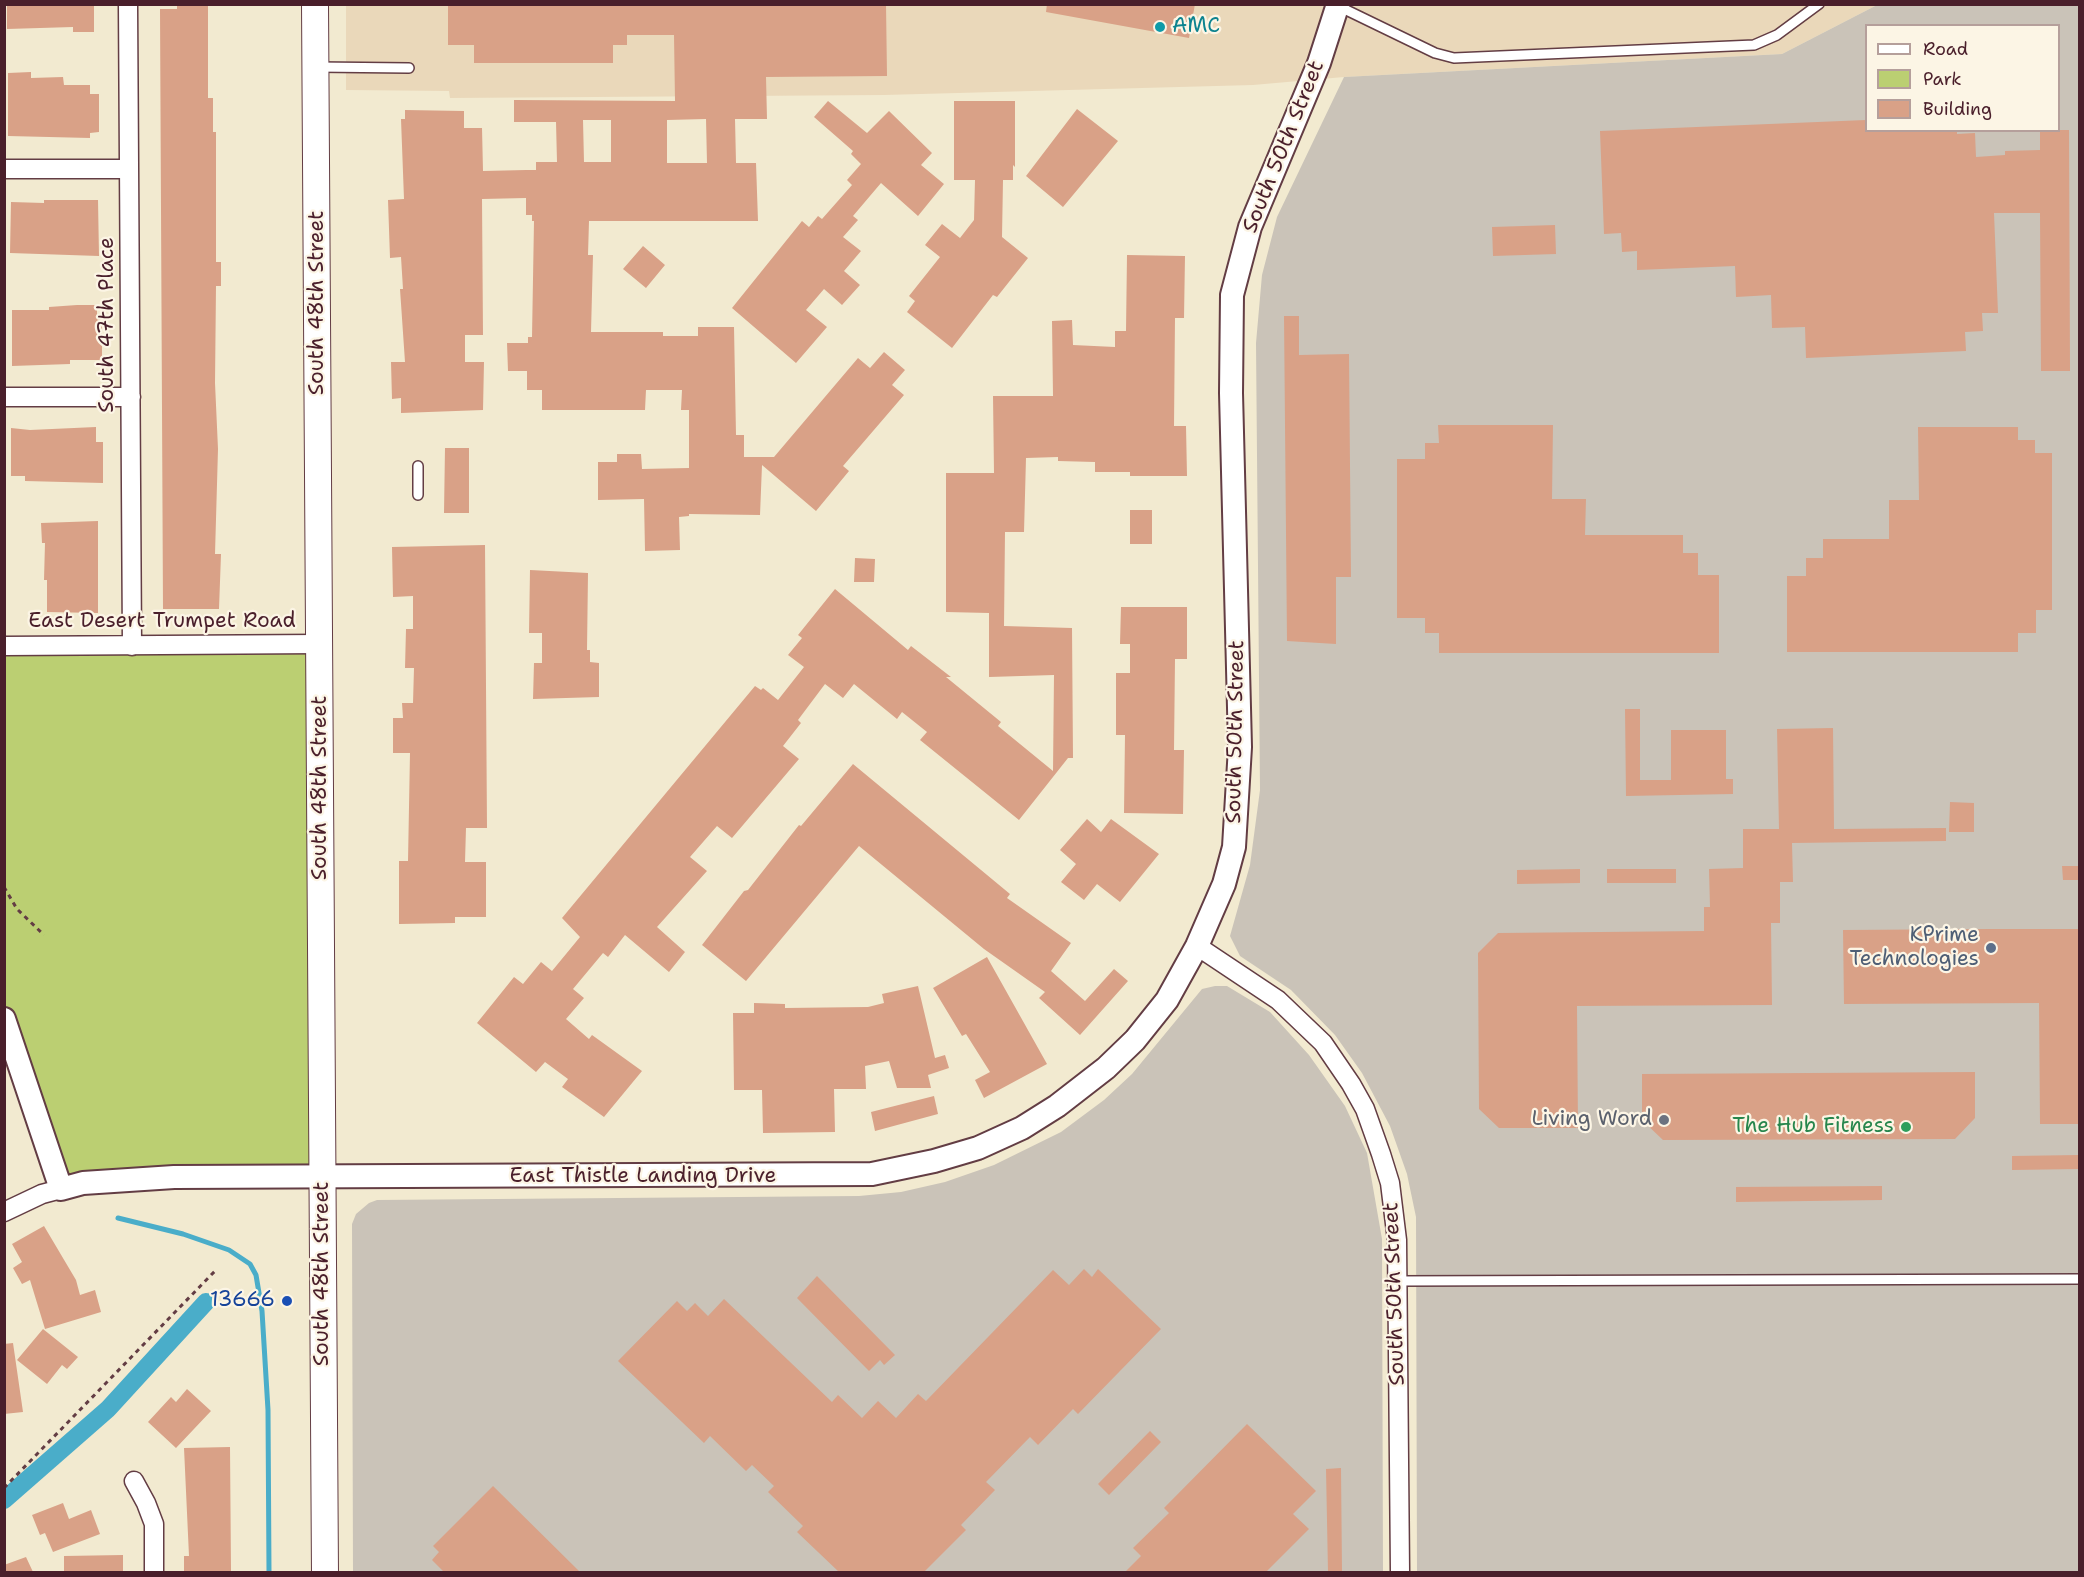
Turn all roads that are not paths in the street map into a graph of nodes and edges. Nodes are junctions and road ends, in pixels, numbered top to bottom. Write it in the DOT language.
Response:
graph roads {
  1 [pos="128,4"];
  2 [pos="315,4"];
  3 [pos="1819,4"];
  4 [pos="1338,5"];
  5 [pos="316,67"];
  6 [pos="409,68"];
  7 [pos="4,169"];
  8 [pos="129,169"];
  9 [pos="131,397"];
  10 [pos="4,398"];
  11 [pos="418,466"];
  12 [pos="418,495"];
  13 [pos="320,644"];
  14 [pos="4,646"];
  15 [pos="132,646"];
  16 [pos="1197,946"];
  17 [pos="4,1019"];
  18 [pos="322,1179"];
  19 [pos="61,1189"];
  20 [pos="4,1212"];
  21 [pos="2079,1279"];
  22 [pos="1397,1281"];
  23 [pos="134,1481"];
  24 [pos="154,1572"];
  25 [pos="325,1572"];
  26 [pos="1400,1572"];
  1 -- 8 [label="street, South 47th Place"];
  2 -- 5 [label="main road, South 48th Street"];
  3 -- 4 [label="lane"];
  4 -- 16 [label="street, South 50th Street"];
  5 -- 6 [label="lane"];
  5 -- 13 [label="main road, South 48th Street"];
  7 -- 8 [label="street"];
  8 -- 9 [label="street, South 47th Place"];
  9 -- 10 [label="street"];
  9 -- 15 [label="street, South 47th Place"];
  11 -- 12 [label="lane"];
  13 -- 15 [label="street, East Desert Trumpet Road"];
  13 -- 18 [label="main road, South 48th Street"];
  14 -- 15 [label="street, East Desert Trumpet Road"];
  16 -- 18 [label="street, East Thistle Landing Drive"];
  16 -- 22 [label="street, South 50th Street"];
  17 -- 19 [label="street"];
  18 -- 19 [label="street, East Thistle Landing Drive"];
  18 -- 25 [label="main road, South 48th Street"];
  19 -- 20 [label="street, East Thistle Landing Drive"];
  21 -- 22 [label="lane"];
  22 -- 26 [label="street, South 50th Street"];
  23 -- 24 [label="street"];
}
